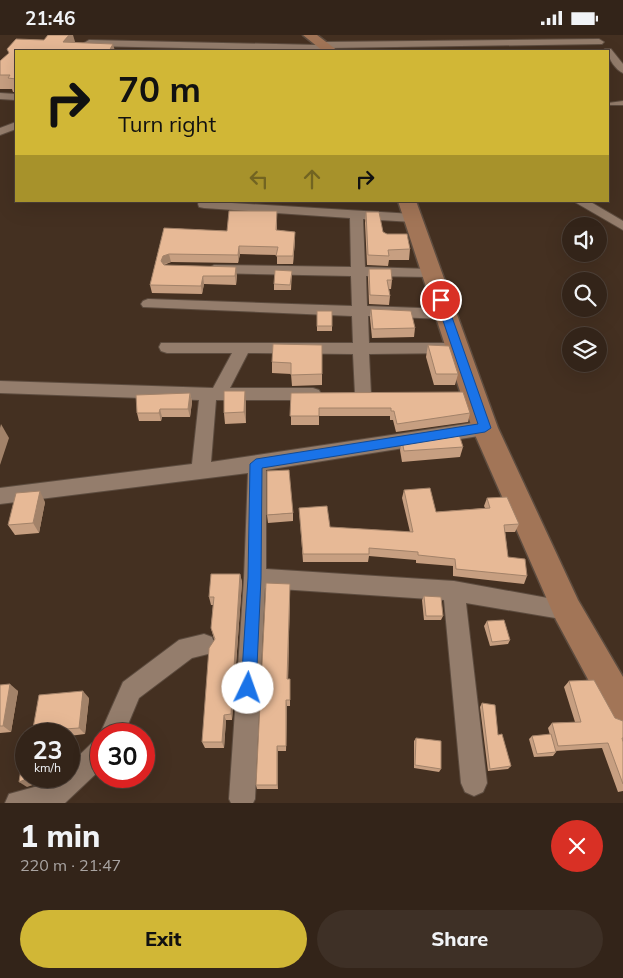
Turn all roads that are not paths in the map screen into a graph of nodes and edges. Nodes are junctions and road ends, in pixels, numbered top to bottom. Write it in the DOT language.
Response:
graph roads {
  1 [pos="194,35"];
  2 [pos="309,35"];
  3 [pos="597,38"];
  4 [pos="422,39"];
  5 [pos="157,40"];
  6 [pos="89,43"];
  7 [pos="191,45"];
  8 [pos="326,48"];
  9 [pos="606,50"];
  10 [pos="609,53"];
  11 [pos="609,67"];
  12 [pos="622,68"];
  13 [pos="0,96"];
  14 [pos="15,97"];
  15 [pos="623,103"];
  16 [pos="609,104"];
  17 [pos="15,125"];
  18 [pos="0,132"];
  19 [pos="581,202"];
  20 [pos="204,204"];
  21 [pos="410,210"];
  22 [pos="356,216"];
  23 [pos="623,226"];
  24 [pos="201,269"];
  25 [pos="358,272"];
  26 [pos="432,273"];
  27 [pos="148,304"];
  28 [pos="360,311"];
  29 [pos="446,313"];
  30 [pos="167,347"];
  31 [pos="243,347"];
  32 [pos="360,348"];
  33 [pos="458,349"];
  34 [pos="0,387"];
  35 [pos="213,394"];
  36 [pos="363,394"];
  37 [pos="382,394"];
  38 [pos="485,428"];
  39 [pos="256,464"];
  40 [pos="201,471"];
  41 [pos="0,496"];
  42 [pos="254,578"];
  43 [pos="454,591"];
  44 [pos="567,610"];
  45 [pos="204,645"];
  46 [pos="623,710"];
  47 [pos="117,723"];
  48 [pos="90,762"];
  49 [pos="474,783"];
  50 [pos="242,799"];
  51 [pos="18,803"];
  1 -- 7 [label="street"];
  2 -- 8 [label="street"];
  3 -- 4 [label="street"];
  3 -- 9 [label="street"];
  4 -- 8 [label="street"];
  5 -- 6 [label="street"];
  5 -- 7 [label="street"];
  7 -- 8 [label="street"];
  10 -- 12 [label="street"];
  11 -- 12 [label="street"];
  13 -- 14 [label="street"];
  15 -- 16 [label="lane"];
  17 -- 18 [label="street"];
  19 -- 23 [label="street"];
  20 -- 22 [label="street"];
  21 -- 22 [label="street"];
  21 -- 26 [label="street"];
  22 -- 25 [label="street"];
  24 -- 25 [label="street"];
  25 -- 26 [label="street"];
  25 -- 28 [label="street"];
  26 -- 29 [label="street"];
  27 -- 28 [label="street"];
  28 -- 29 [label="street"];
  28 -- 32 [label="street"];
  29 -- 33 [label="street"];
  30 -- 31 [label="street"];
  31 -- 32 [label="street"];
  31 -- 35 [label="street"];
  32 -- 33 [label="street"];
  32 -- 36 [label="street"];
  33 -- 38 [label="street"];
  34 -- 35 [label="street"];
  35 -- 36 [label="street"];
  35 -- 40 [label="street"];
  36 -- 37 [label="street"];
  38 -- 39 [label="street"];
  38 -- 44 [label="street"];
  39 -- 40 [label="street"];
  39 -- 42 [label="street"];
  40 -- 41 [label="street"];
  42 -- 43 [label="street"];
  42 -- 50 [label="street"];
  43 -- 44 [label="street"];
  43 -- 49 [label="street"];
  44 -- 46 [label="street"];
  45 -- 47 [label="street"];
  48 -- 51 [label="street"];
}
